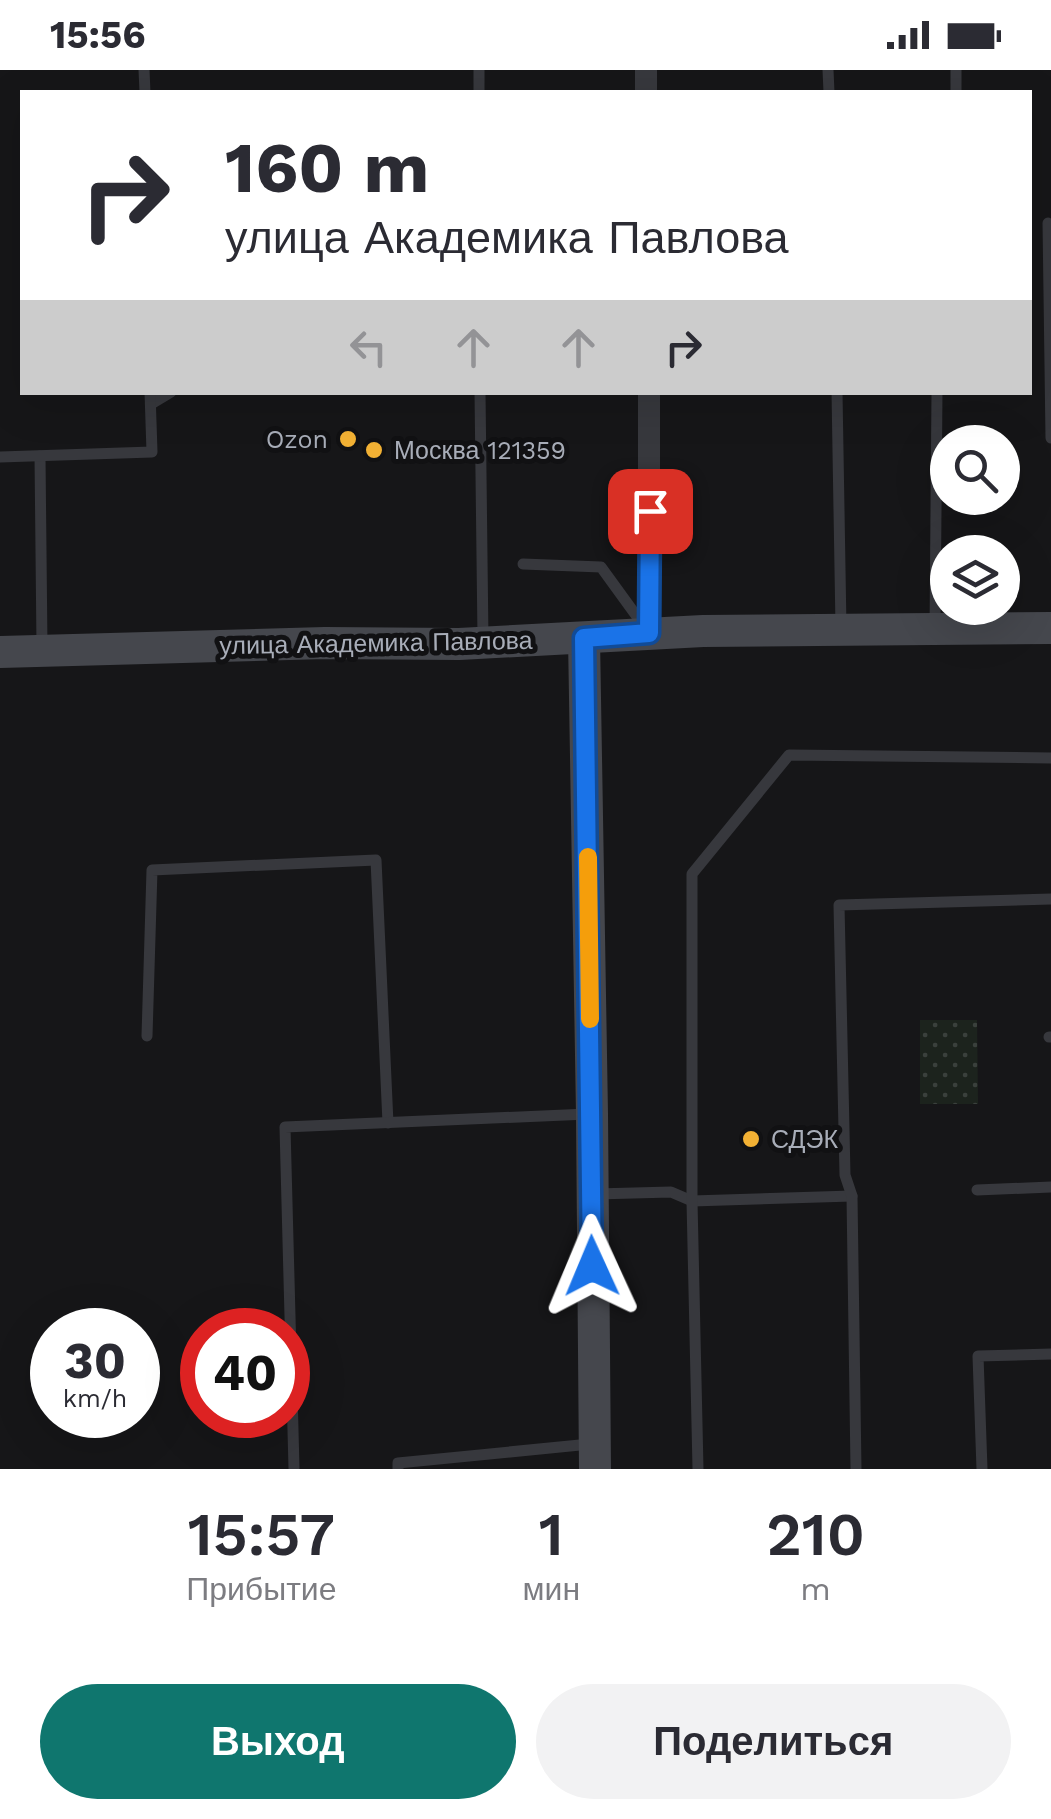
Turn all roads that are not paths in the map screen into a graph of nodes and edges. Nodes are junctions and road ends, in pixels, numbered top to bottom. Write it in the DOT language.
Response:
graph roads {
  1 [pos="1048,223"];
  2 [pos="480,395"];
  3 [pos="648,395"];
  4 [pos="837,395"];
  5 [pos="937,395"];
  6 [pos="151,398"];
  7 [pos="1051,438"];
  8 [pos="40,456"];
  9 [pos="0,457"];
  10 [pos="523,564"];
  11 [pos="1051,628"];
  12 [pos="841,630"];
  13 [pos="936,630"];
  14 [pos="649,633"];
  15 [pos="584,638"];
  16 [pos="483,643"];
  17 [pos="0,652"];
  18 [pos="42,652"];
  19 [pos="1051,758"];
  20 [pos="1051,899"];
  21 [pos="147,1036"];
  22 [pos="592,1114"];
  23 [pos="388,1123"];
  24 [pos="1051,1187"];
  25 [pos="977,1190"];
  26 [pos="592,1194"];
  27 [pos="852,1196"];
  28 [pos="692,1201"];
  29 [pos="1051,1354"];
  30 [pos="595,1456"];
  31 [pos="294,1468"];
  32 [pos="398,1469"];
  33 [pos="698,1469"];
  34 [pos="856,1469"];
  35 [pos="982,1469"];
  1 -- 7 [label="lane"];
  2 -- 16 [label="lane"];
  3 -- 14 [label="street"];
  4 -- 12 [label="lane"];
  5 -- 13 [label="lane"];
  6 -- 8 [label="lane"];
  8 -- 9 [label="lane"];
  8 -- 18 [label="lane"];
  10 -- 14 [label="lane"];
  11 -- 13 [label="street, улица Академика Павлова"];
  12 -- 13 [label="street, улица Академика Павлова"];
  12 -- 14 [label="street, улица Академика Павлова"];
  14 -- 15 [label="street, улица Академика Павлова"];
  15 -- 16 [label="street, улица Академика Павлова"];
  15 -- 22 [label="street"];
  16 -- 18 [label="street, улица Академика Павлова"];
  17 -- 18 [label="street, улица Академика Павлова"];
  19 -- 28 [label="lane"];
  20 -- 27 [label="lane"];
  21 -- 23 [label="lane"];
  22 -- 23 [label="lane"];
  22 -- 26 [label="street"];
  23 -- 31 [label="lane"];
  24 -- 25 [label="lane"];
  26 -- 28 [label="lane"];
  26 -- 30 [label="street"];
  27 -- 28 [label="lane"];
  27 -- 34 [label="lane"];
  28 -- 33 [label="lane"];
  29 -- 35 [label="lane"];
  30 -- 32 [label="lane"];
}
